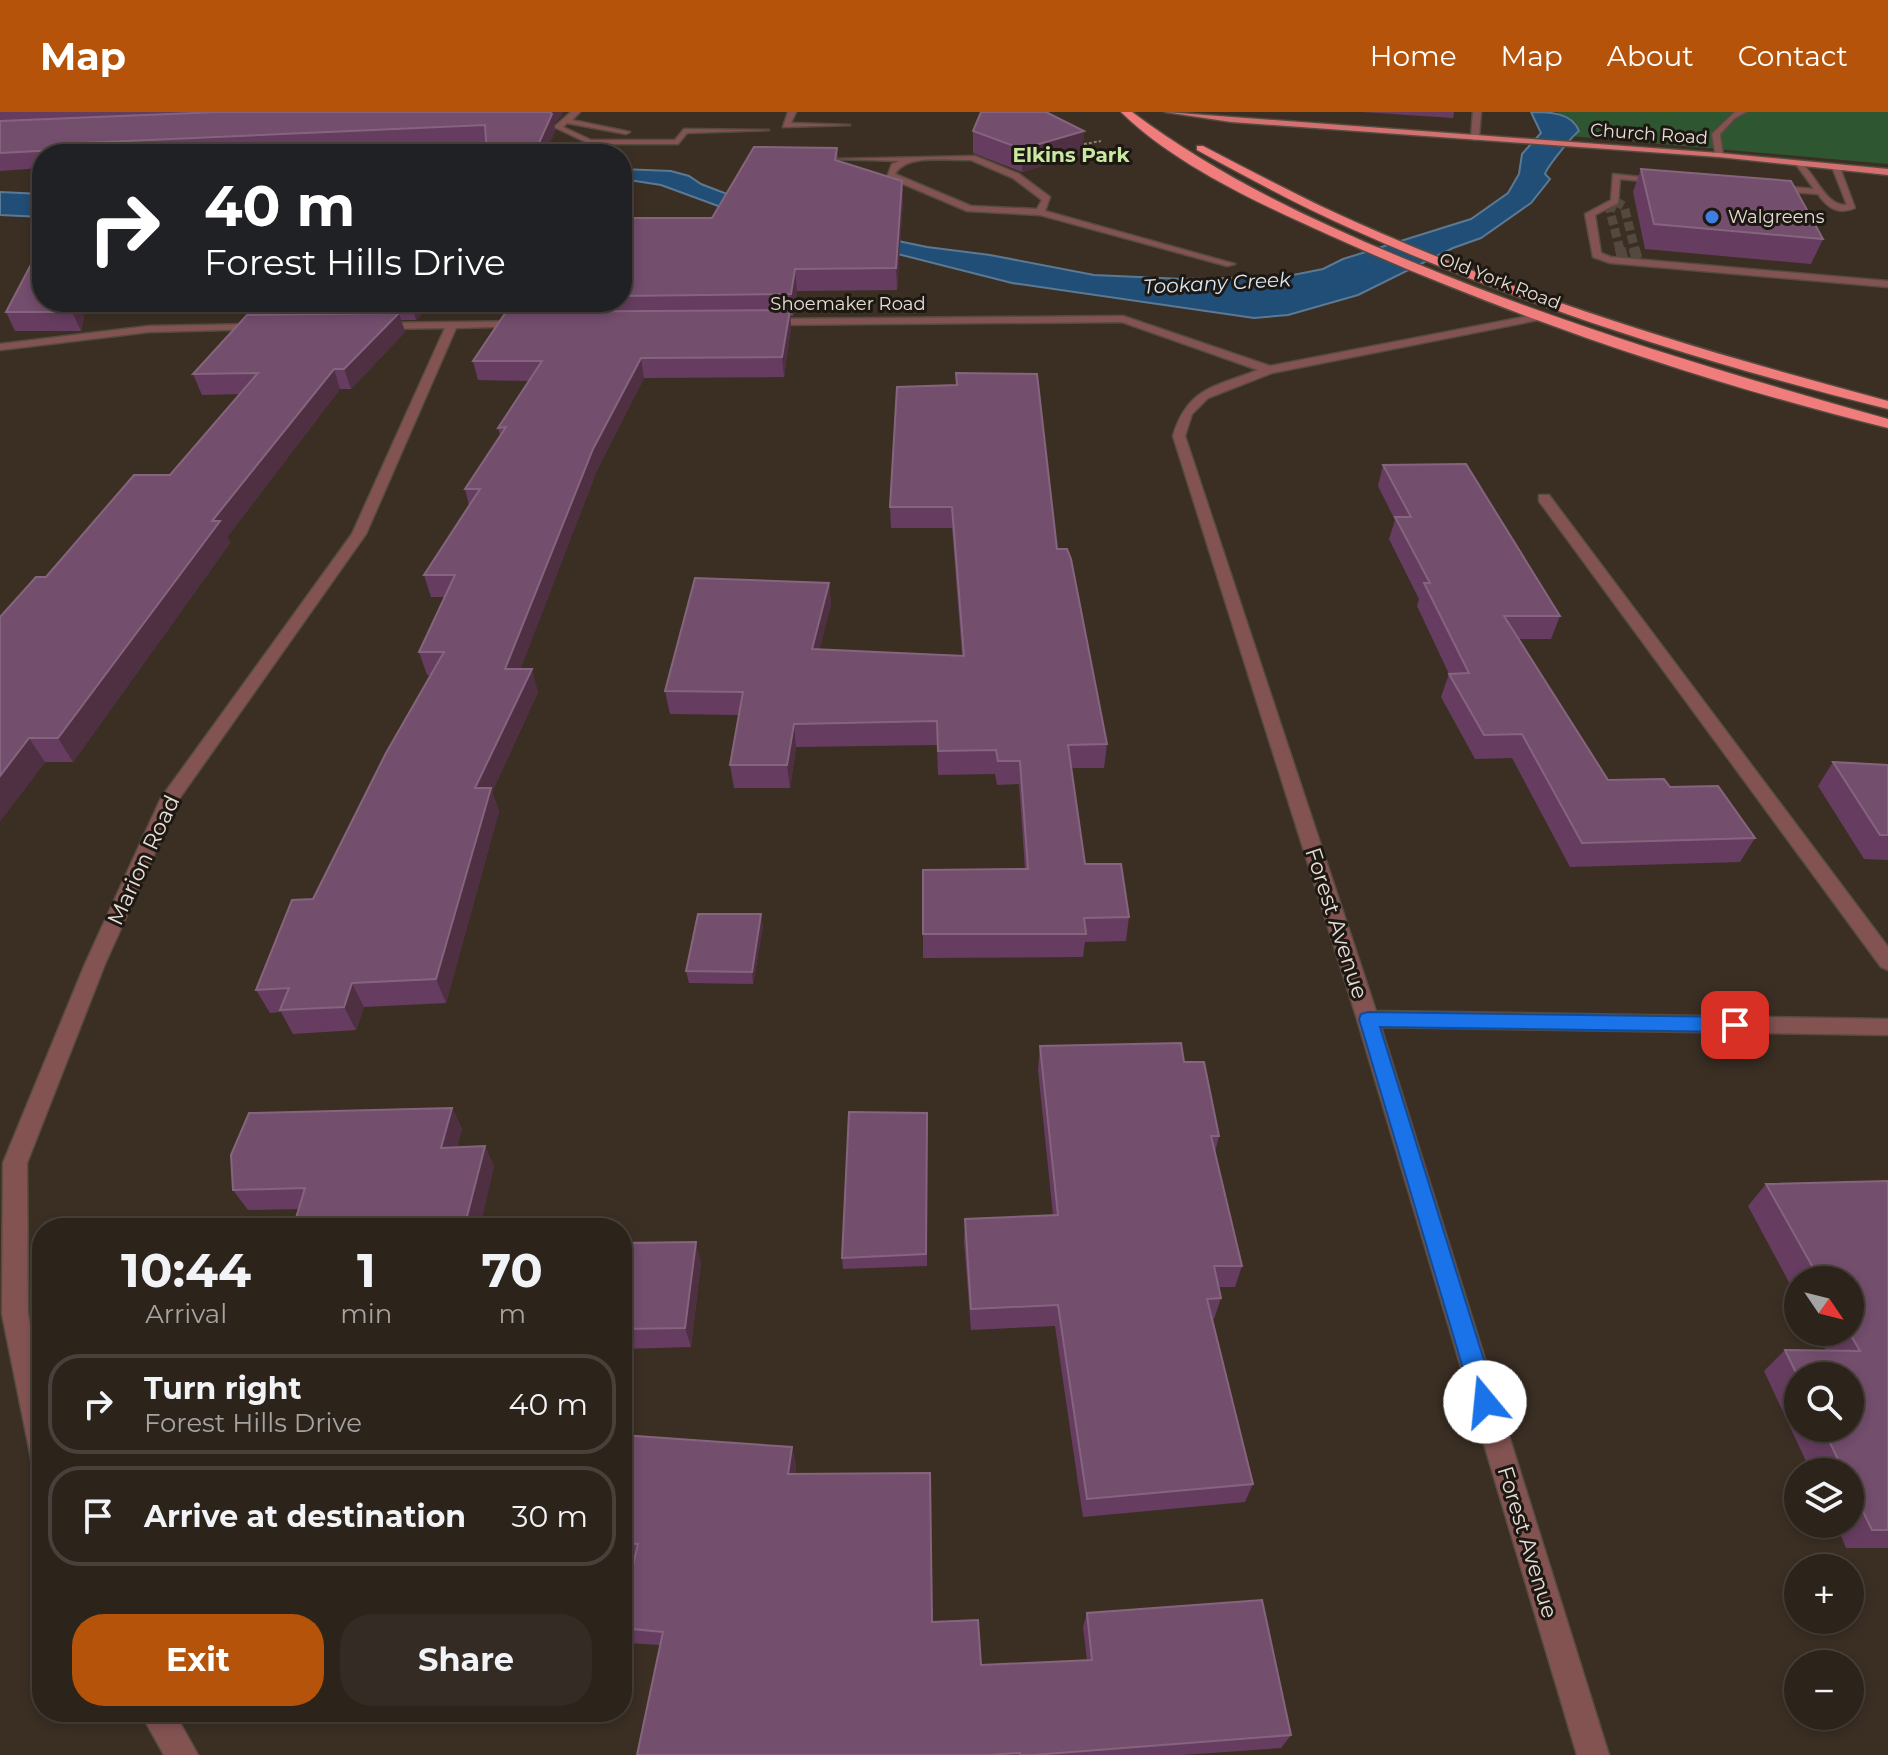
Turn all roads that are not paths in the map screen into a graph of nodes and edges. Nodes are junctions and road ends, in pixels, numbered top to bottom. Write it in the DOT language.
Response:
graph roads {
  1 [pos="576,112"];
  2 [pos="792,112"];
  3 [pos="1128,112"];
  4 [pos="1169,112"];
  5 [pos="1477,112"];
  6 [pos="1742,112"];
  7 [pos="567,121"];
  8 [pos="786,125"];
  9 [pos="846,125"];
  10 [pos="657,131"];
  11 [pos="671,131"];
  12 [pos="684,131"];
  13 [pos="630,132"];
  14 [pos="1475,138"];
  15 [pos="622,142"];
  16 [pos="1719,155"];
  17 [pos="839,159"];
  18 [pos="912,159"];
  19 [pos="1799,163"];
  20 [pos="1836,167"];
  21 [pos="1887,171"];
  22 [pos="1677,181"];
  23 [pos="1753,187"];
  24 [pos="1820,192"];
  25 [pos="1040,212"];
  26 [pos="1230,264"];
  27 [pos="1888,284"];
  28 [pos="1539,317"];
  29 [pos="756,322"];
  30 [pos="532,324"];
  31 [pos="452,325"];
  32 [pos="356,326"];
  33 [pos="276,327"];
  34 [pos="0,347"];
  35 [pos="1269,370"];
  36 [pos="1888,405"];
  37 [pos="1888,424"];
  38 [pos="1544,498"];
  39 [pos="1888,962"];
  40 [pos="1368,1019"];
  41 [pos="1888,1027"];
  42 [pos="32,1402"];
  43 [pos="162,1722"];
  44 [pos="182,1755"];
  45 [pos="1593,1755"];
  1 -- 7 [label="street"];
  2 -- 8 [label="street"];
  3 -- 28 [label="highway, Old York Road"];
  3 -- 36 [label="highway, Old York Road"];
  4 -- 14 [label="main road, Church Road"];
  5 -- 14 [label="street"];
  6 -- 16 [label="street"];
  7 -- 13 [label="street"];
  7 -- 15 [label="street"];
  8 -- 9 [label="street"];
  8 -- 12 [label="street"];
  10 -- 13 [label="street"];
  11 -- 12 [label="street"];
  12 -- 15 [label="street"];
  13 -- 15 [label="street"];
  14 -- 16 [label="main road, Church Road"];
  16 -- 19 [label="main road, Church Road"];
  17 -- 18 [label="street"];
  18 -- 25 [label="street"];
  18 -- 25 [label="street"];
  19 -- 20 [label="main road, Church Road"];
  19 -- 24 [label="street"];
  20 -- 21 [label="main road, Church Road"];
  20 -- 24 [label="street"];
  22 -- 27 [label="street"];
  23 -- 24 [label="street"];
  25 -- 26 [label="street"];
  28 -- 35 [label="street"];
  28 -- 37 [label="highway, Old York Road"];
  29 -- 35 [label="street, Shoemaker Road"];
  30 -- 31 [label="street"];
  31 -- 32 [label="street"];
  31 -- 42 [label="street, Marion Road"];
  33 -- 34 [label="street"];
  35 -- 40 [label="street, Forest Avenue"];
  38 -- 39 [label="street"];
  40 -- 41 [label="street"];
  40 -- 45 [label="street, Forest Avenue"];
  43 -- 44 [label="street"];
}
